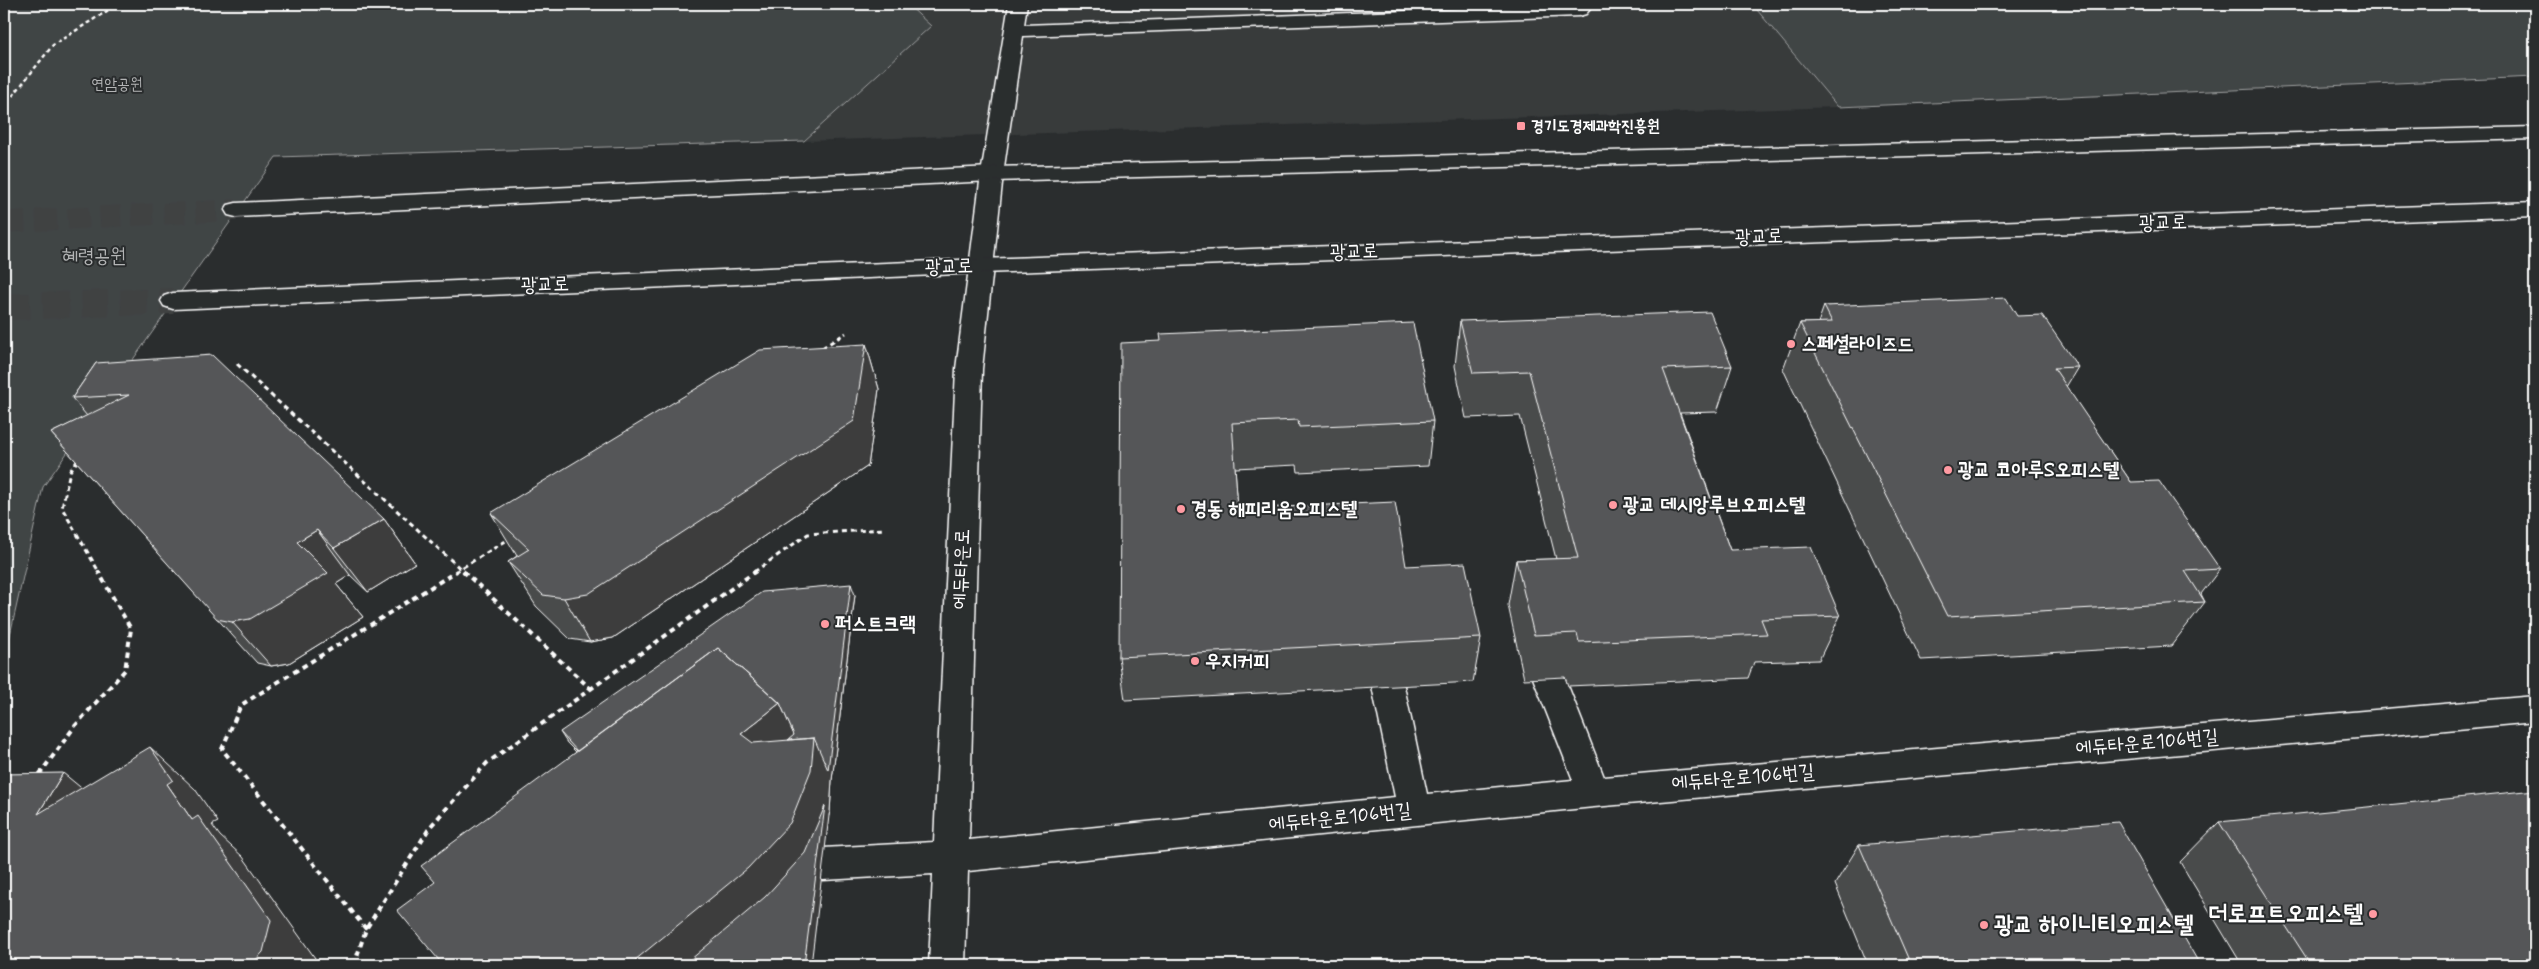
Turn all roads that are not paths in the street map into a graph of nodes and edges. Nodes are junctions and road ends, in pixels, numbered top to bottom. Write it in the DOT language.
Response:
graph roads {
  1 [pos="1018,4"];
  2 [pos="1584,4"];
  3 [pos="1014,31"];
  4 [pos="2535,133"];
  5 [pos="992,174"];
  6 [pos="2535,209"];
  7 [pos="236,210"];
  8 [pos="981,266"];
  9 [pos="173,301"];
  10 [pos="1549,678"];
  11 [pos="1388,686"];
  12 [pos="2535,708"];
  13 [pos="1594,792"];
  14 [pos="1414,810"];
  15 [pos="952,857"];
  16 [pos="823,864"];
  17 [pos="947,965"];
  1 -- 3 [label="main road, 에듀타운로"];
  2 -- 3 [label="main road"];
  3 -- 5 [label="main road, 에듀타운로"];
  4 -- 5 [label="main road"];
  5 -- 7 [label="main road"];
  5 -- 8 [label="main road, 에듀타운로"];
  6 -- 8 [label="main road, 광교로"];
  8 -- 9 [label="main road, 광교로"];
  8 -- 15 [label="main road, 에듀타운로"];
  10 -- 13 [label="main road"];
  11 -- 14 [label="main road"];
  12 -- 13 [label="main road, 에듀타운로106번길"];
  13 -- 14 [label="main road, 에듀타운로106번길"];
  14 -- 15 [label="main road, 에듀타운로106번길"];
  15 -- 16 [label="main road, 에듀타운로106번길"];
  15 -- 17 [label="main road, 에듀타운로"];
}
